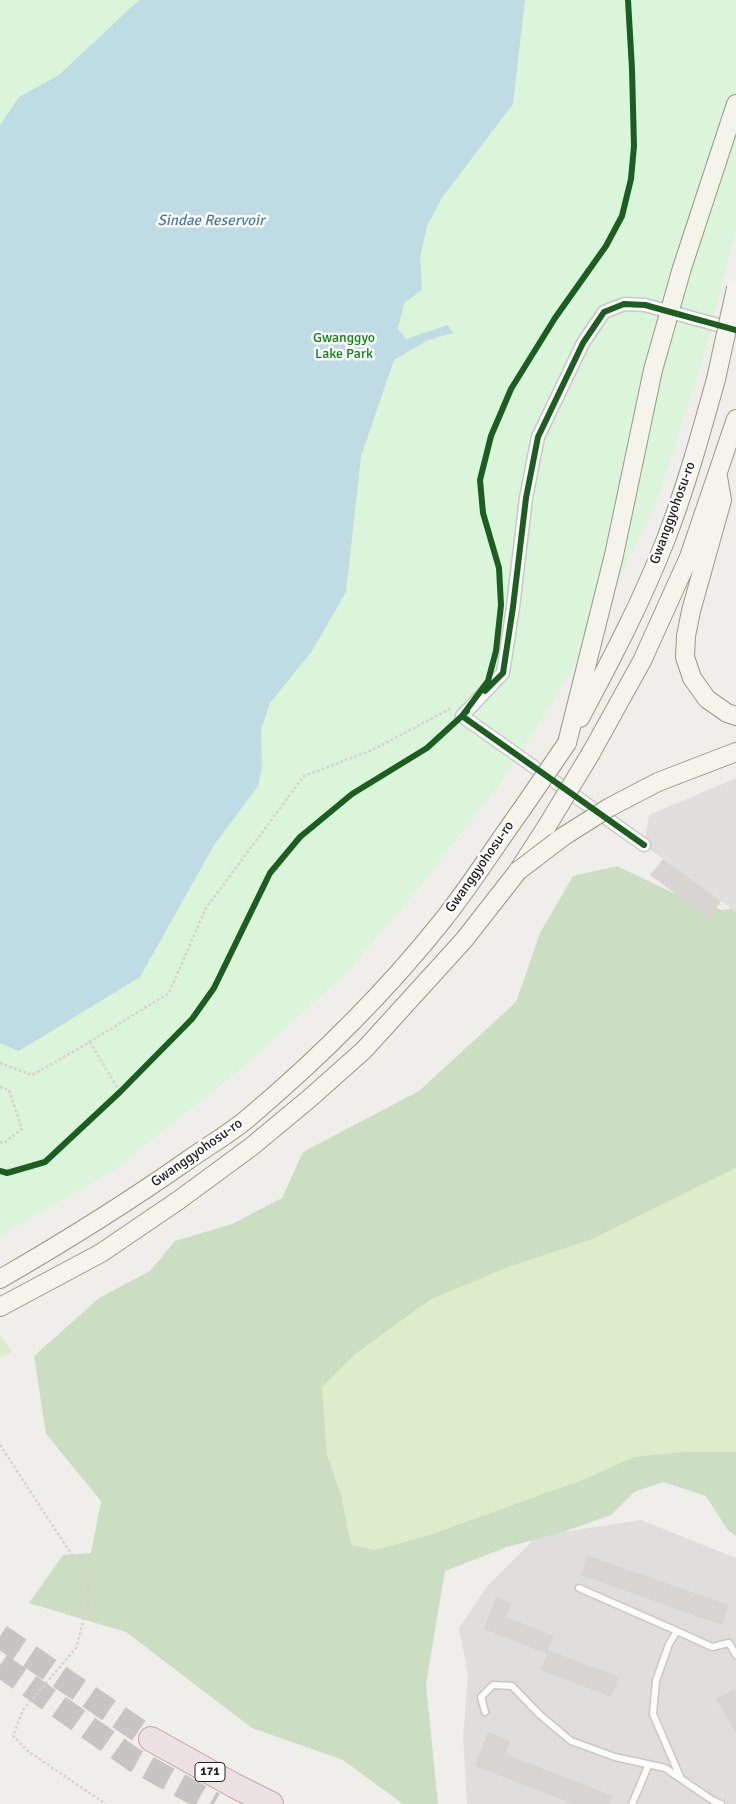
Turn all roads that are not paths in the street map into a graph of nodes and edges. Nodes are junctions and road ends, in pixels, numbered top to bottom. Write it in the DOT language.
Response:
graph roads {
  1 [pos="736,104"];
  2 [pos="736,288"];
  3 [pos="669,311"];
  4 [pos="736,330"];
  5 [pos="736,419"];
  6 [pos="718,472"];
  7 [pos="736,716"];
  8 [pos="566,743"];
  9 [pos="736,752"];
  10 [pos="644,845"];
  11 [pos="518,870"];
  12 [pos="0,1279"];
  13 [pos="0,1307"];
  14 [pos="579,1588"];
  15 [pos="677,1631"];
  16 [pos="736,1655"];
  17 [pos="485,1712"];
  18 [pos="151,1739"];
  19 [pos="649,1764"];
  20 [pos="682,1780"];
  21 [pos="271,1804"];
  22 [pos="632,1804"];
  23 [pos="721,1804"];
  1 -- 3 [label="main road"];
  2 -- 8 [label="main road, Gwanggyohosu-ro, bridge"];
  3 -- 4 [label="street"];
  3 -- 8 [label="main road"];
  3 -- 10 [label="street"];
  5 -- 6 [label="main road, Gwanggyohosu-ro"];
  6 -- 7 [label="main road"];
  6 -- 11 [label="main road, Gwanggyohosu-ro, bridge"];
  8 -- 12 [label="main road, Gwanggyohosu-ro, bridge"];
  9 -- 11 [label="main road, bridge"];
  11 -- 13 [label="main road, Gwanggyohosu-ro"];
  14 -- 15 [label="lane"];
  15 -- 16 [label="lane"];
  15 -- 20 [label="lane"];
  17 -- 19 [label="lane"];
  18 -- 21 [label="highway, 171"];
  19 -- 20 [label="lane"];
  19 -- 22 [label="lane"];
  20 -- 23 [label="lane"];
}
